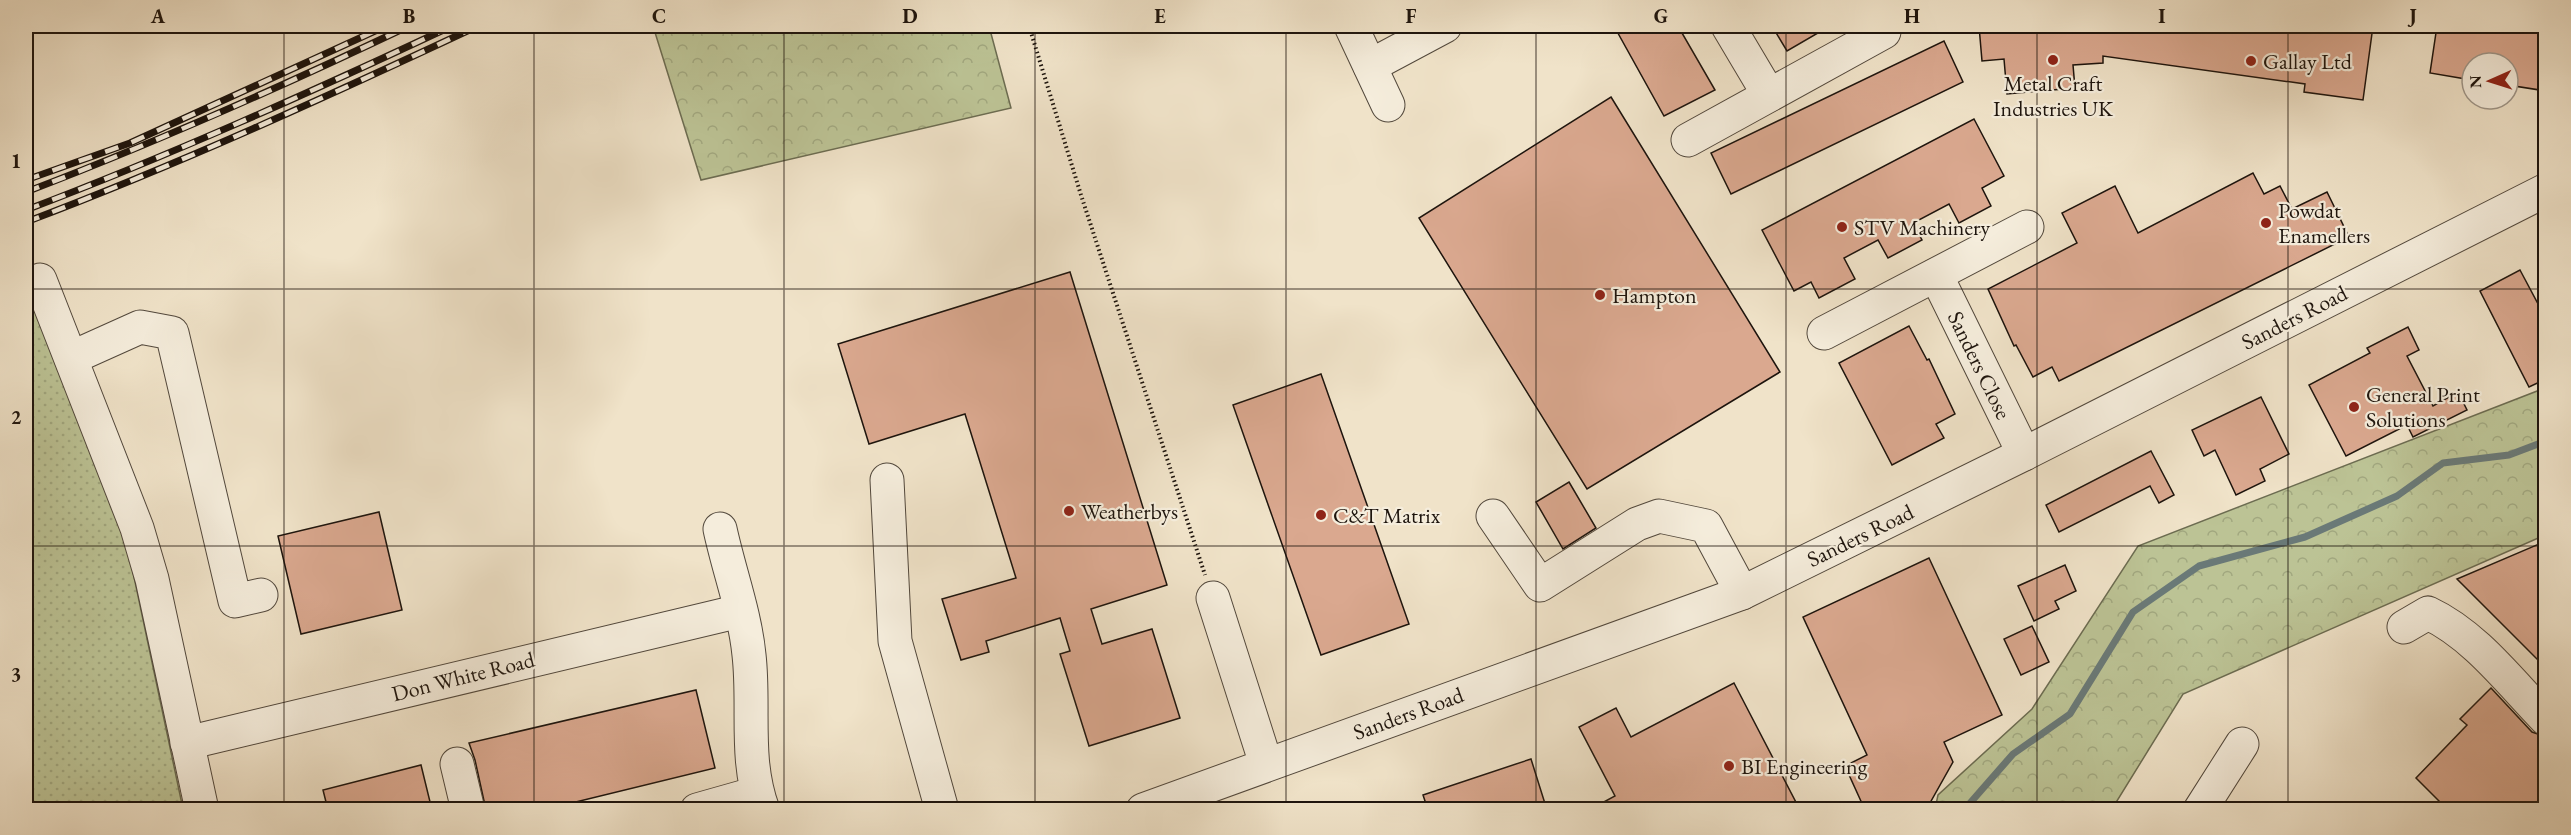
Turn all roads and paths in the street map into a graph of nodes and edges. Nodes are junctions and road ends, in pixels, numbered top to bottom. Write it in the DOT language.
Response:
graph roads {
  1 [pos="1029,26"];
  2 [pos="1351,26"];
  3 [pos="1445,26"];
  4 [pos="1728,26"];
  5 [pos="1870,33"];
  6 [pos="1370,66"];
  7 [pos="1769,95"];
  8 [pos="1388,105"];
  9 [pos="1688,140"];
  10 [pos="2546,190"];
  11 [pos="2027,227"];
  12 [pos="1936,275"];
  13 [pos="40,280"];
  14 [pos="1824,333"];
  15 [pos="71,358"];
  16 [pos="2024,454"];
  17 [pos="887,480"];
  18 [pos="1492,516"];
  19 [pos="720,529"];
  20 [pos="1742,593"];
  21 [pos="261,595"];
  22 [pos="1213,598"];
  23 [pos="740,611"];
  24 [pos="2404,627"];
  25 [pos="2546,719"];
  26 [pos="187,743"];
  27 [pos="2242,744"];
  28 [pos="457,764"];
  29 [pos="1266,764"];
  30 [pos="760,801"];
  31 [pos="202,810"];
  32 [pos="468,810"];
  33 [pos="698,810"];
  34 [pos="942,810"];
  35 [pos="1143,810"];
  36 [pos="2200,810"];
  1 -- 22 [label="path"];
  2 -- 6 [label="street"];
  3 -- 6 [label="street"];
  4 -- 7 [label="street"];
  5 -- 7 [label="street"];
  6 -- 8 [label="street"];
  7 -- 9 [label="street"];
  10 -- 16 [label="street, Sanders Road"];
  11 -- 12 [label="street"];
  12 -- 14 [label="street"];
  12 -- 16 [label="street, Sanders Close"];
  13 -- 15 [label="street"];
  15 -- 21 [label="street"];
  15 -- 26 [label="street"];
  16 -- 20 [label="street, Sanders Road"];
  17 -- 34 [label="street"];
  18 -- 20 [label="street"];
  19 -- 23 [label="street"];
  20 -- 29 [label="street, Sanders Road"];
  22 -- 29 [label="street"];
  23 -- 26 [label="street, Don White Road"];
  23 -- 30 [label="street"];
  24 -- 25 [label="street"];
  26 -- 31 [label="street"];
  27 -- 36 [label="street"];
  28 -- 32 [label="street"];
  29 -- 35 [label="street, Sanders Road"];
  30 -- 33 [label="street"];
}
